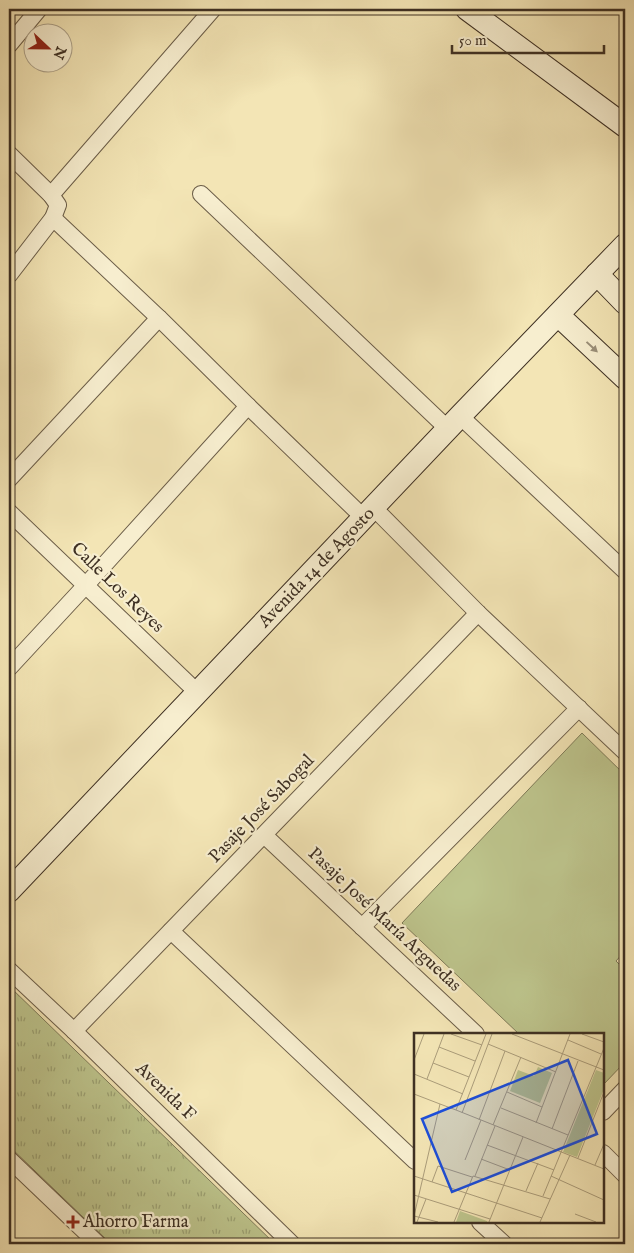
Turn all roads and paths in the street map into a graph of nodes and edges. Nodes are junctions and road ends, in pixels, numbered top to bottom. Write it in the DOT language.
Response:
graph roads {
  1 [pos="39,9"];
  2 [pos="213,9"];
  3 [pos="467,9"];
  4 [pos="9,45"];
  5 [pos="625,126"];
  6 [pos="9,154"];
  7 [pos="200,194"];
  8 [pos="54,206"];
  9 [pos="625,245"];
  10 [pos="597,274"];
  11 [pos="9,275"];
  12 [pos="625,302"];
  13 [pos="558,315"];
  14 [pos="159,318"];
  15 [pos="625,378"];
  16 [pos="248,406"];
  17 [pos="454,423"];
  18 [pos="9,479"];
  19 [pos="9,512"];
  20 [pos="369,513"];
  21 [pos="625,572"];
  22 [pos="86,586"];
  23 [pos="478,613"];
  24 [pos="9,668"];
  25 [pos="198,693"];
  26 [pos="579,708"];
  27 [pos="625,752"];
  28 [pos="264,835"];
  29 [pos="9,891"];
  30 [pos="362,927"];
  31 [pos="171,931"];
  32 [pos="9,970"];
  33 [pos="74,1031"];
  34 [pos="475,1033"];
  35 [pos="625,1089"];
  36 [pos="604,1111"];
  37 [pos="604,1154"];
  38 [pos="9,1159"];
  39 [pos="414,1160"];
  40 [pos="625,1174"];
  41 [pos="481,1223"];
  42 [pos="98,1244"];
  43 [pos="292,1244"];
  44 [pos="504,1244"];
  1 -- 4 [label="street"];
  2 -- 8 [label="street"];
  3 -- 5 [label="street"];
  6 -- 8 [label="street"];
  7 -- 17 [label="street"];
  8 -- 11 [label="street"];
  8 -- 14 [label="street"];
  9 -- 10 [label="street, Avenida 14 de Agosto"];
  10 -- 12 [label="street"];
  10 -- 13 [label="street, Avenida 14 de Agosto"];
  13 -- 15 [label="street, one-way"];
  13 -- 17 [label="street, Avenida 14 de Agosto"];
  14 -- 16 [label="street"];
  14 -- 18 [label="street"];
  16 -- 20 [label="street"];
  16 -- 22 [label="street"];
  17 -- 20 [label="street, Avenida 14 de Agosto"];
  17 -- 21 [label="street"];
  19 -- 22 [label="street, Calle Los Reyes"];
  20 -- 23 [label="street"];
  20 -- 25 [label="street, Avenida 14 de Agosto"];
  22 -- 24 [label="street"];
  22 -- 25 [label="street, Calle Los Reyes"];
  23 -- 26 [label="street"];
  23 -- 28 [label="street, Pasaje José Sabogal"];
  25 -- 29 [label="street, Avenida 14 de Agosto"];
  26 -- 27 [label="street"];
  26 -- 30 [label="street"];
  28 -- 30 [label="street, Pasaje José María Arguedas"];
  28 -- 31 [label="street, Pasaje José Sabogal"];
  30 -- 34 [label="street, Pasaje José María Arguedas"];
  31 -- 33 [label="street, Pasaje José Sabogal"];
  31 -- 39 [label="street"];
  32 -- 33 [label="street, Avenida F"];
  33 -- 43 [label="street, Avenida F"];
  35 -- 36 [label="street"];
  37 -- 40 [label="street"];
  38 -- 42 [label="street"];
  41 -- 44 [label="street"];
}
